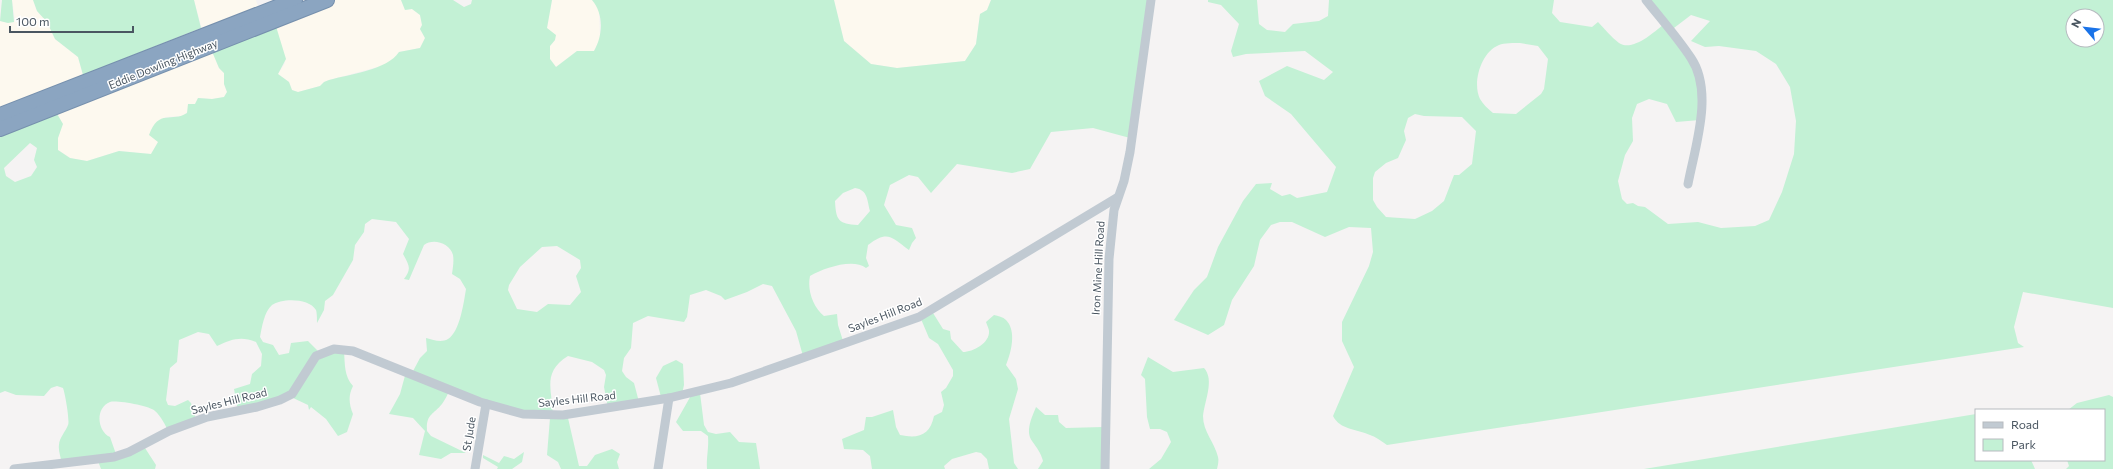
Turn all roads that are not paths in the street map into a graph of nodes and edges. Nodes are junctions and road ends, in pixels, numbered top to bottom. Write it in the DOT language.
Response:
graph roads {
  1 [pos="295,0"];
  2 [pos="326,0"];
  3 [pos="1151,0"];
  4 [pos="1646,0"];
  5 [pos="80,84"];
  6 [pos="0,107"];
  7 [pos="0,116"];
  8 [pos="0,129"];
  9 [pos="1688,184"];
  10 [pos="1118,197"];
  11 [pos="668,398"];
  12 [pos="486,404"];
  13 [pos="14,469"];
  14 [pos="475,469"];
  15 [pos="658,469"];
  16 [pos="1105,469"];
  1 -- 5 [label="highway, Eddie Dowling Highway"];
  2 -- 8 [label="highway, Eddie Dowling Highway"];
  3 -- 10 [label="street, Iron Mine Hill Road"];
  4 -- 9 [label="street"];
  5 -- 6 [label="highway"];
  5 -- 7 [label="highway"];
  10 -- 11 [label="street, Sayles Hill Road"];
  10 -- 16 [label="street, Iron Mine Hill Road"];
  11 -- 12 [label="street, Sayles Hill Road"];
  11 -- 15 [label="street"];
  12 -- 13 [label="street, Sayles Hill Road"];
  12 -- 14 [label="street, St Jude"];
}
